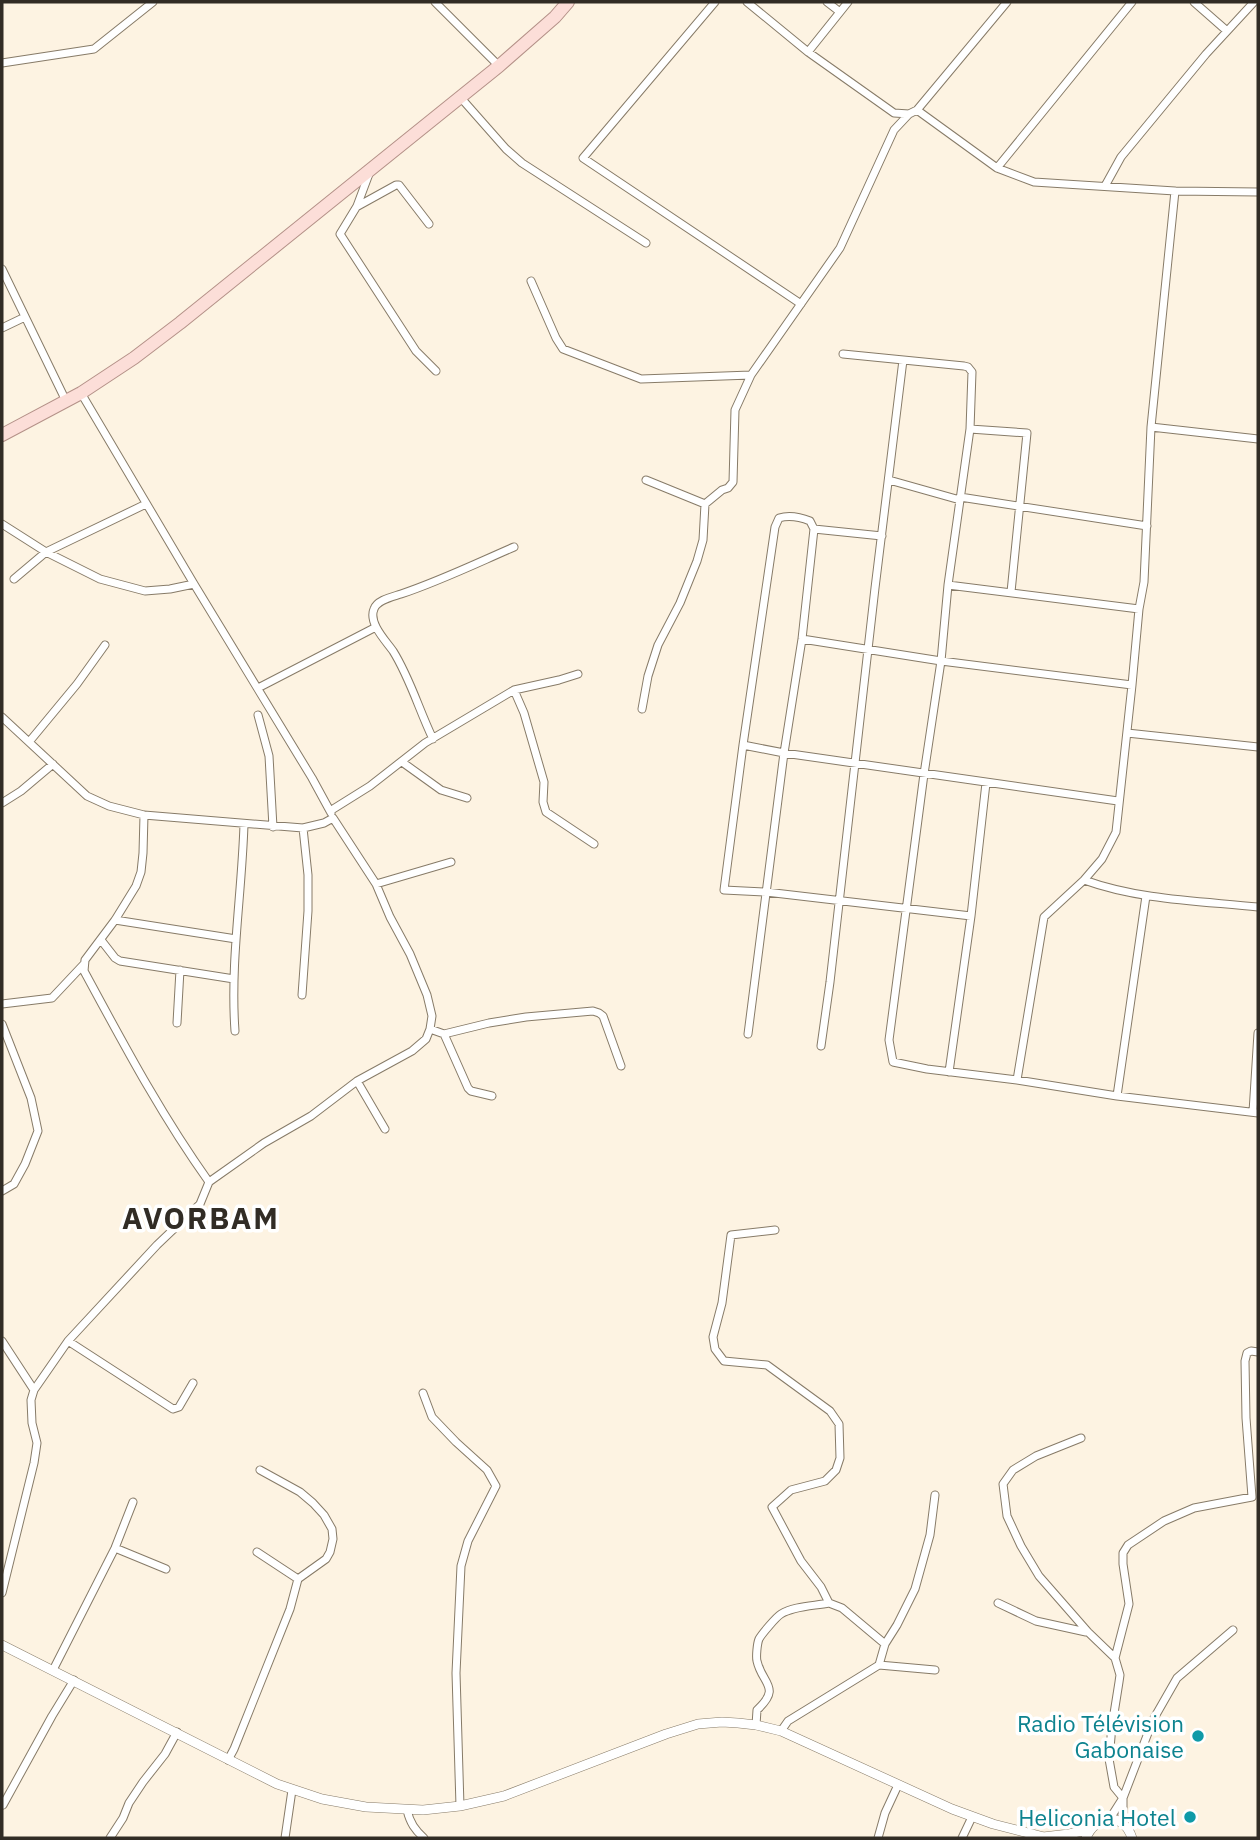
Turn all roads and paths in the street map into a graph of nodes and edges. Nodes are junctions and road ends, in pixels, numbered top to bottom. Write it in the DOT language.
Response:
graph roads {
  1 [pos="153,2"];
  2 [pos="435,2"];
  3 [pos="568,2"];
  4 [pos="715,2"];
  5 [pos="747,2"];
  6 [pos="827,2"];
  7 [pos="848,2"];
  8 [pos="1007,2"];
  9 [pos="1132,2"];
  10 [pos="1194,2"];
  11 [pos="1254,2"];
  12 [pos="840,12"];
  13 [pos="1227,31"];
  14 [pos="808,52"];
  15 [pos="2,63"];
  16 [pos="499,66"];
  17 [pos="461,98"];
  18 [pos="917,110"];
  19 [pos="894,113"];
  20 [pos="909,114"];
  21 [pos="894,130"];
  22 [pos="997,168"];
  23 [pos="370,170"];
  24 [pos="1105,186"];
  25 [pos="1175,191"];
  26 [pos="1258,192"];
  27 [pos="357,206"];
  28 [pos="429,224"];
  29 [pos="646,243"];
  30 [pos="2,269"];
  31 [pos="531,281"];
  32 [pos="801,304"];
  33 [pos="25,317"];
  34 [pos="2,328"];
  35 [pos="844,355"];
  36 [pos="903,360"];
  37 [pos="436,371"];
  38 [pos="751,375"];
  39 [pos="82,393"];
  40 [pos="66,401"];
  41 [pos="1151,427"];
  42 [pos="970,429"];
  43 [pos="2,435"];
  44 [pos="1258,439"];
  45 [pos="646,480"];
  46 [pos="889,480"];
  47 [pos="960,499"];
  48 [pos="146,504"];
  49 [pos="705,504"];
  50 [pos="1019,505"];
  51 [pos="2,524"];
  52 [pos="1147,526"];
  53 [pos="814,529"];
  54 [pos="882,536"];
  55 [pos="514,547"];
  56 [pos="46,552"];
  57 [pos="14,579"];
  58 [pos="194,584"];
  59 [pos="948,585"];
  60 [pos="1011,592"];
  61 [pos="1139,609"];
  62 [pos="376,627"];
  63 [pos="802,639"];
  64 [pos="105,645"];
  65 [pos="868,648"];
  66 [pos="941,661"];
  67 [pos="578,674"];
  68 [pos="1132,685"];
  69 [pos="258,688"];
  70 [pos="514,690"];
  71 [pos="642,709"];
  72 [pos="258,715"];
  73 [pos="2,717"];
  74 [pos="1127,733"];
  75 [pos="433,738"];
  76 [pos="29,741"];
  77 [pos="743,745"];
  78 [pos="1258,747"];
  79 [pos="784,753"];
  80 [pos="402,762"];
  81 [pos="854,763"];
  82 [pos="53,764"];
  83 [pos="924,774"];
  84 [pos="986,783"];
  85 [pos="467,798"];
  86 [pos="1118,801"];
  87 [pos="2,803"];
  88 [pos="332,814"];
  89 [pos="144,815"];
  90 [pos="244,824"];
  91 [pos="273,827"];
  92 [pos="303,828"];
  93 [pos="594,844"];
  94 [pos="451,862"];
  95 [pos="1084,880"];
  96 [pos="376,884"];
  97 [pos="766,892"];
  98 [pos="1146,896"];
  99 [pos="839,901"];
  100 [pos="1258,908"];
  101 [pos="907,910"];
  102 [pos="971,916"];
  103 [pos="115,920"];
  104 [pos="236,939"];
  105 [pos="101,940"];
  106 [pos="83,964"];
  107 [pos="180,970"];
  108 [pos="234,979"];
  109 [pos="302,995"];
  110 [pos="2,1004"];
  111 [pos="177,1023"];
  112 [pos="2,1024"];
  113 [pos="430,1029"];
  114 [pos="235,1031"];
  115 [pos="1258,1032"];
  116 [pos="444,1034"];
  117 [pos="748,1034"];
  118 [pos="821,1046"];
  119 [pos="621,1066"];
  120 [pos="948,1072"];
  121 [pos="1017,1080"];
  122 [pos="357,1081"];
  123 [pos="492,1096"];
  124 [pos="1117,1096"];
  125 [pos="1256,1112"];
  126 [pos="384,1129"];
  127 [pos="209,1182"];
  128 [pos="2,1191"];
  129 [pos="775,1230"];
  130 [pos="2,1341"];
  131 [pos="68,1341"];
  132 [pos="1258,1352"];
  133 [pos="193,1383"];
  134 [pos="34,1390"];
  135 [pos="423,1393"];
  136 [pos="1081,1438"];
  137 [pos="260,1470"];
  138 [pos="935,1495"];
  139 [pos="133,1502"];
  140 [pos="115,1548"];
  141 [pos="257,1552"];
  142 [pos="166,1569"];
  143 [pos="298,1579"];
  144 [pos="2,1593"];
  145 [pos="829,1602"];
  146 [pos="998,1603"];
  147 [pos="1233,1630"];
  148 [pos="1087,1632"];
  149 [pos="885,1644"];
  150 [pos="2,1645"];
  151 [pos="1115,1658"];
  152 [pos="878,1665"];
  153 [pos="53,1670"];
  154 [pos="935,1670"];
  155 [pos="74,1680"];
  156 [pos="756,1725"];
  157 [pos="781,1731"];
  158 [pos="177,1732"];
  159 [pos="228,1760"];
  160 [pos="898,1785"];
  161 [pos="292,1790"];
  162 [pos="1123,1798"];
  163 [pos="3,1805"];
  164 [pos="460,1806"];
  165 [pos="407,1810"];
  166 [pos="972,1817"];
  167 [pos="1109,1820"];
  168 [pos="1124,1824"];
  169 [pos="1088,1834"];
  170 [pos="110,1838"];
  171 [pos="285,1838"];
  172 [pos="424,1838"];
  173 [pos="878,1838"];
  174 [pos="962,1838"];
  175 [pos="1045,1838"];
  176 [pos="1133,1838"];
  1 -- 15 [label="street"];
  2 -- 16 [label="street"];
  3 -- 16 [label="main road"];
  4 -- 32 [label="street"];
  5 -- 14 [label="street"];
  6 -- 12 [label="street"];
  7 -- 12 [label="street"];
  8 -- 18 [label="street"];
  9 -- 22 [label="street"];
  10 -- 13 [label="street"];
  11 -- 13 [label="street"];
  12 -- 14 [label="street"];
  13 -- 24 [label="street"];
  14 -- 19 [label="street"];
  16 -- 17 [label="main road"];
  17 -- 23 [label="main road"];
  17 -- 29 [label="street"];
  18 -- 20 [label="street"];
  18 -- 22 [label="street"];
  19 -- 20 [label="street"];
  19 -- 21 [label="street"];
  20 -- 21 [label="street"];
  21 -- 32 [label="street"];
  22 -- 24 [label="street"];
  23 -- 27 [label="street"];
  23 -- 39 [label="main road"];
  24 -- 25 [label="street"];
  25 -- 26 [label="street"];
  25 -- 41 [label="street"];
  27 -- 28 [label="street"];
  27 -- 37 [label="street"];
  30 -- 33 [label="street"];
  31 -- 38 [label="street"];
  32 -- 38 [label="street"];
  33 -- 34 [label="street"];
  33 -- 40 [label="street"];
  35 -- 36 [label="street"];
  36 -- 42 [label="street"];
  36 -- 46 [label="street"];
  38 -- 49 [label="street"];
  39 -- 40 [label="main road"];
  39 -- 48 [label="street"];
  40 -- 43 [label="main road"];
  41 -- 44 [label="street"];
  41 -- 52 [label="street"];
  42 -- 47 [label="street"];
  42 -- 50 [label="street"];
  45 -- 49 [label="street"];
  46 -- 47 [label="street"];
  46 -- 54 [label="street"];
  47 -- 50 [label="street"];
  47 -- 59 [label="street"];
  48 -- 56 [label="street"];
  48 -- 58 [label="street"];
  49 -- 71 [label="street"];
  50 -- 52 [label="street"];
  50 -- 60 [label="street"];
  51 -- 56 [label="street"];
  52 -- 61 [label="street"];
  53 -- 54 [label="street"];
  53 -- 63 [label="street"];
  53 -- 77 [label="street"];
  54 -- 65 [label="street"];
  55 -- 62 [label="street"];
  56 -- 57 [label="street"];
  56 -- 58 [label="street"];
  58 -- 69 [label="street"];
  59 -- 60 [label="street"];
  59 -- 66 [label="street"];
  60 -- 61 [label="street"];
  61 -- 68 [label="street"];
  62 -- 69 [label="street"];
  62 -- 75 [label="street"];
  63 -- 65 [label="street"];
  63 -- 79 [label="street"];
  64 -- 76 [label="street"];
  65 -- 66 [label="street"];
  65 -- 81 [label="street"];
  66 -- 68 [label="street"];
  66 -- 83 [label="street"];
  67 -- 70 [label="street"];
  68 -- 74 [label="street"];
  69 -- 88 [label="street"];
  70 -- 75 [label="street"];
  70 -- 93 [label="street"];
  72 -- 91 [label="street"];
  73 -- 76 [label="street"];
  74 -- 78 [label="street"];
  74 -- 86 [label="street"];
  75 -- 80 [label="street"];
  76 -- 82 [label="street"];
  77 -- 79 [label="street"];
  77 -- 97 [label="street"];
  79 -- 81 [label="street"];
  79 -- 97 [label="street"];
  80 -- 85 [label="street"];
  80 -- 88 [label="street"];
  81 -- 83 [label="street"];
  81 -- 99 [label="street"];
  82 -- 87 [label="street"];
  82 -- 89 [label="street"];
  83 -- 84 [label="street"];
  83 -- 101 [label="street"];
  84 -- 86 [label="street"];
  84 -- 102 [label="street"];
  86 -- 95 [label="street"];
  88 -- 92 [label="street"];
  88 -- 96 [label="street"];
  89 -- 90 [label="street"];
  89 -- 103 [label="street"];
  90 -- 91 [label="street"];
  90 -- 104 [label="street"];
  91 -- 92 [label="street"];
  92 -- 109 [label="street"];
  94 -- 96 [label="street"];
  95 -- 98 [label="street"];
  95 -- 121 [label="street"];
  96 -- 113 [label="street"];
  97 -- 99 [label="street"];
  97 -- 117 [label="street"];
  98 -- 100 [label="street"];
  98 -- 124 [label="street"];
  99 -- 101 [label="street"];
  99 -- 118 [label="street"];
  101 -- 102 [label="street"];
  101 -- 120 [label="street"];
  102 -- 120 [label="street"];
  103 -- 104 [label="street"];
  103 -- 105 [label="street"];
  104 -- 108 [label="street"];
  105 -- 106 [label="street"];
  105 -- 107 [label="street"];
  106 -- 110 [label="street"];
  106 -- 127 [label="street"];
  107 -- 108 [label="street"];
  107 -- 111 [label="street"];
  108 -- 114 [label="street"];
  112 -- 128 [label="street"];
  113 -- 116 [label="street"];
  113 -- 122 [label="street"];
  115 -- 125 [label="street"];
  116 -- 119 [label="street"];
  116 -- 123 [label="street"];
  120 -- 121 [label="street"];
  121 -- 124 [label="street"];
  122 -- 126 [label="street"];
  122 -- 127 [label="street"];
  124 -- 125 [label="street"];
  127 -- 131 [label="street"];
  129 -- 145 [label="street"];
  130 -- 134 [label="street"];
  131 -- 133 [label="street"];
  131 -- 134 [label="street"];
  132 -- 151 [label="street"];
  134 -- 144 [label="street"];
  135 -- 164 [label="street"];
  136 -- 148 [label="street"];
  137 -- 143 [label="street"];
  138 -- 149 [label="street"];
  139 -- 140 [label="street"];
  140 -- 142 [label="street"];
  140 -- 153 [label="street"];
  141 -- 143 [label="street"];
  143 -- 159 [label="street"];
  145 -- 149 [label="street"];
  145 -- 156 [label="street"];
  146 -- 148 [label="street"];
  147 -- 162 [label="street"];
  148 -- 151 [label="street"];
  149 -- 152 [label="street"];
  150 -- 153 [label="street"];
  151 -- 162 [label="street"];
  152 -- 154 [label="street"];
  152 -- 157 [label="street"];
  153 -- 155 [label="street"];
  155 -- 158 [label="street"];
  155 -- 163 [label="street"];
  156 -- 157 [label="street"];
  156 -- 164 [label="street"];
  157 -- 160 [label="street"];
  158 -- 159 [label="street"];
  158 -- 170 [label="street"];
  159 -- 161 [label="street"];
  160 -- 166 [label="street"];
  160 -- 173 [label="street"];
  161 -- 165 [label="street"];
  161 -- 171 [label="street"];
  162 -- 167 [label="street"];
  162 -- 168 [label="street"];
  164 -- 165 [label="street"];
  165 -- 172 [label="street"];
  166 -- 174 [label="street"];
  166 -- 175 [label="street"];
  167 -- 168 [label="street"];
  167 -- 169 [label="street"];
  168 -- 176 [label="street"];
  169 -- 175 [label="street"];
}
